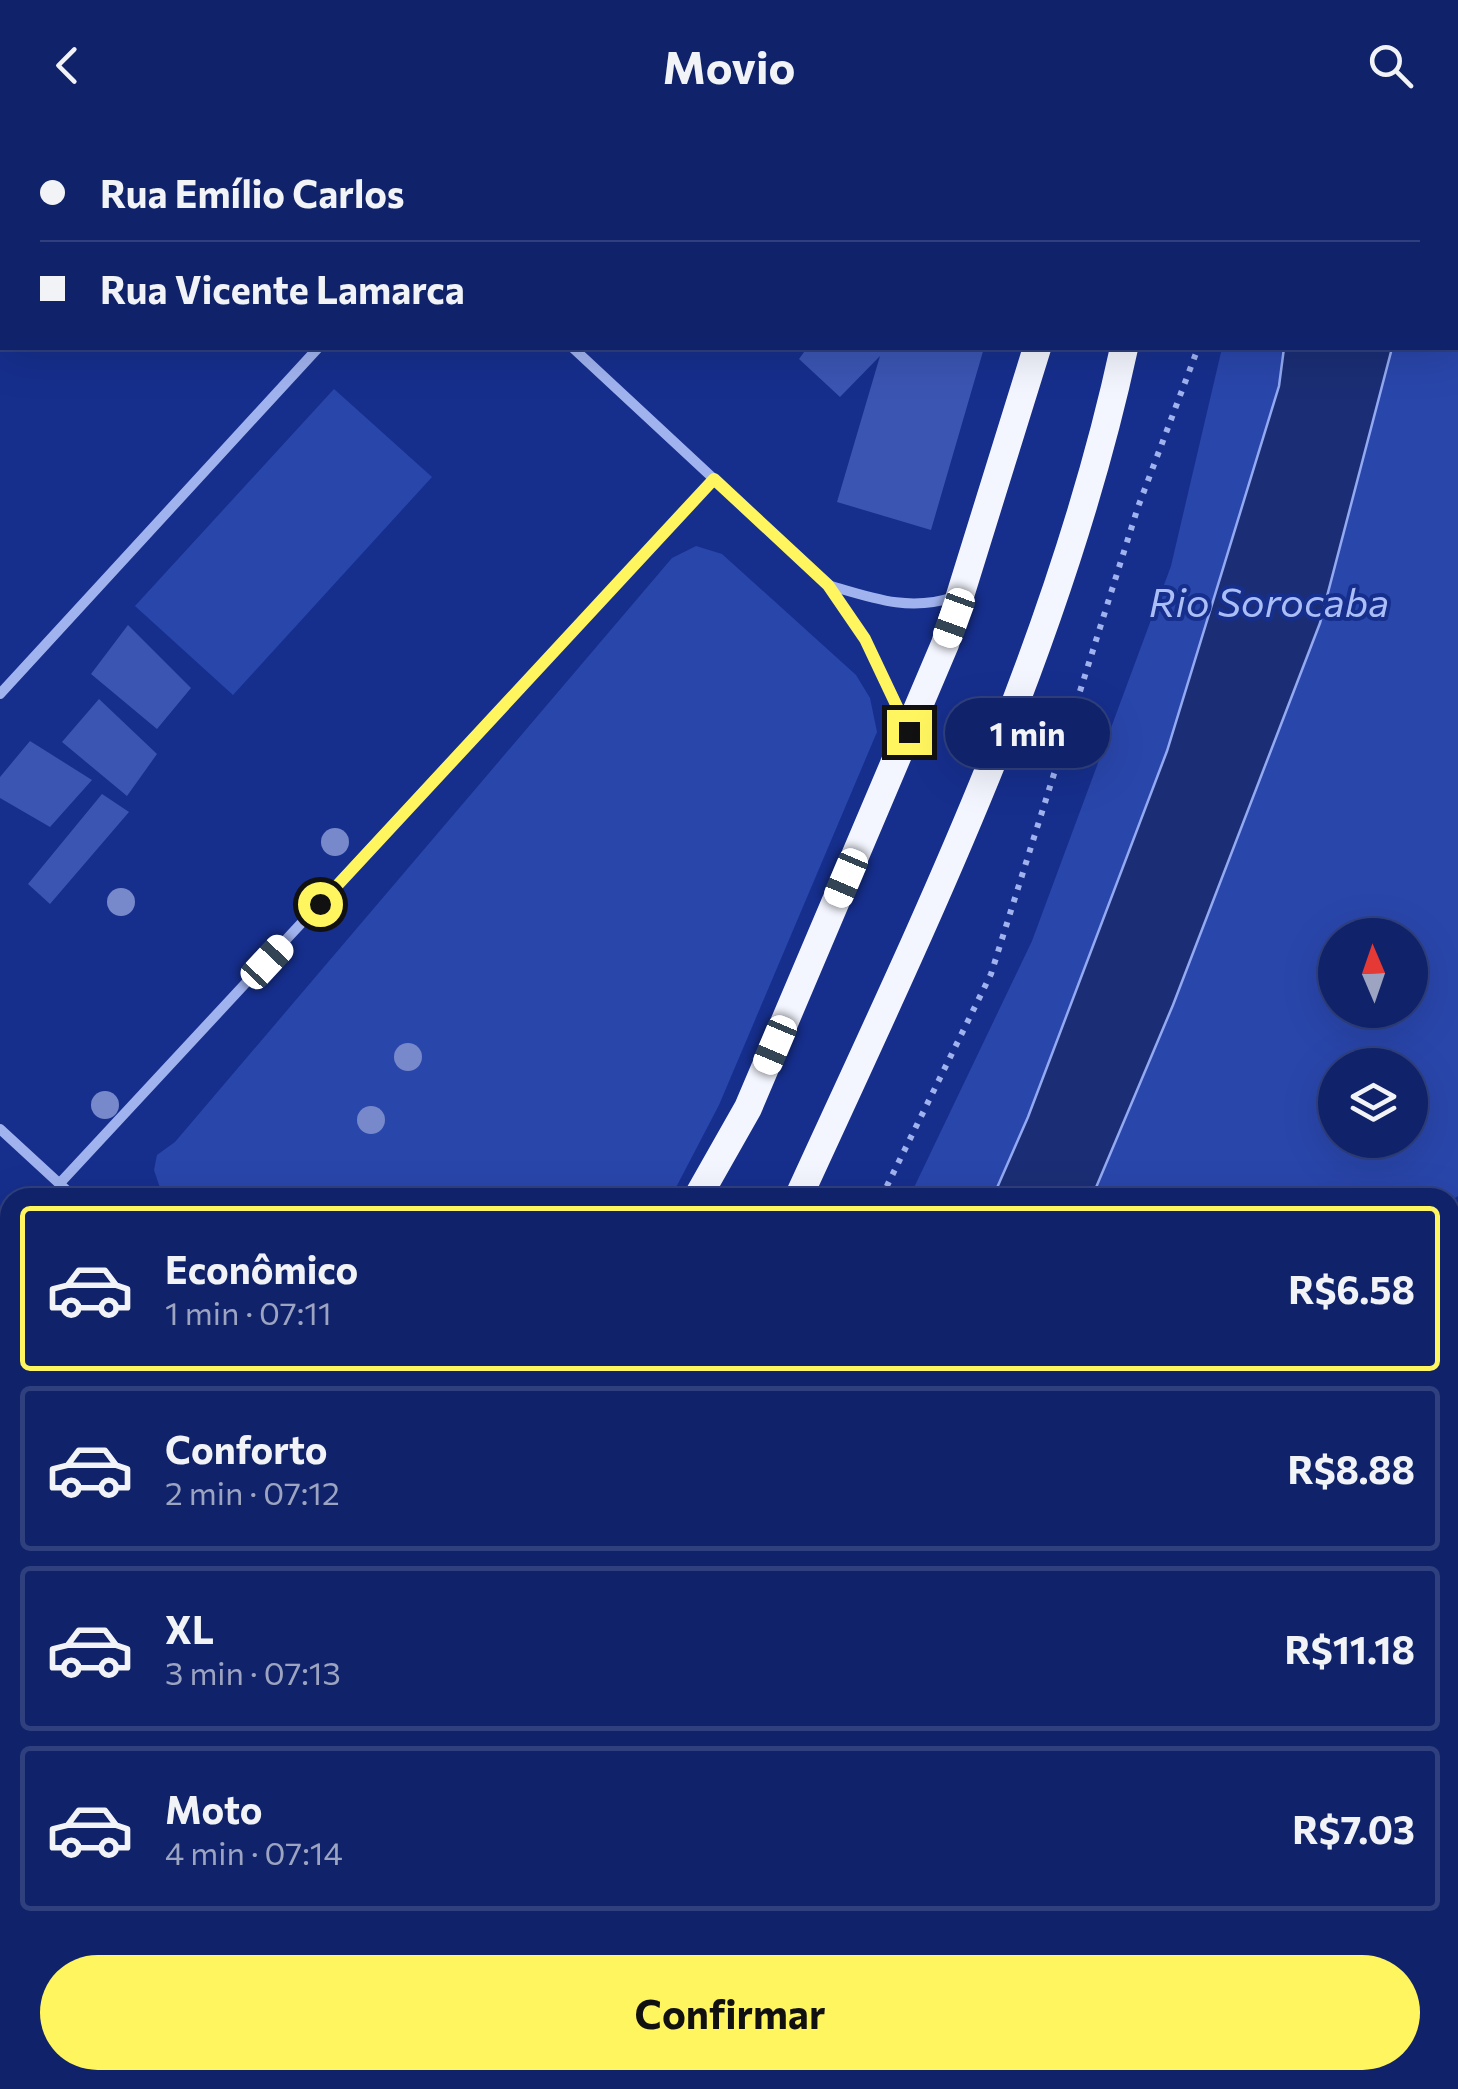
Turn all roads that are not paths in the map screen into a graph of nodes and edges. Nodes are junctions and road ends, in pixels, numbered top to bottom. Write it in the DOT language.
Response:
graph roads {
  1 [pos="316,350"];
  2 [pos="575,350"];
  3 [pos="1036,350"];
  4 [pos="1123,350"];
  5 [pos="714,479"];
  6 [pos="828,585"];
  7 [pos="964,592"];
  8 [pos="0,694"];
  9 [pos="909,732"];
  10 [pos="0,1129"];
  11 [pos="60,1183"];
  12 [pos="65,1188"];
  13 [pos="703,1188"];
  14 [pos="803,1188"];
  1 -- 8 [label="street"];
  2 -- 5 [label="street"];
  3 -- 7 [label="highway"];
  4 -- 14 [label="highway"];
  5 -- 6 [label="street"];
  5 -- 11 [label="street"];
  6 -- 7 [label="street"];
  6 -- 9 [label="street"];
  7 -- 9 [label="highway"];
  9 -- 13 [label="highway"];
  10 -- 11 [label="street"];
  11 -- 12 [label="street"];
}
